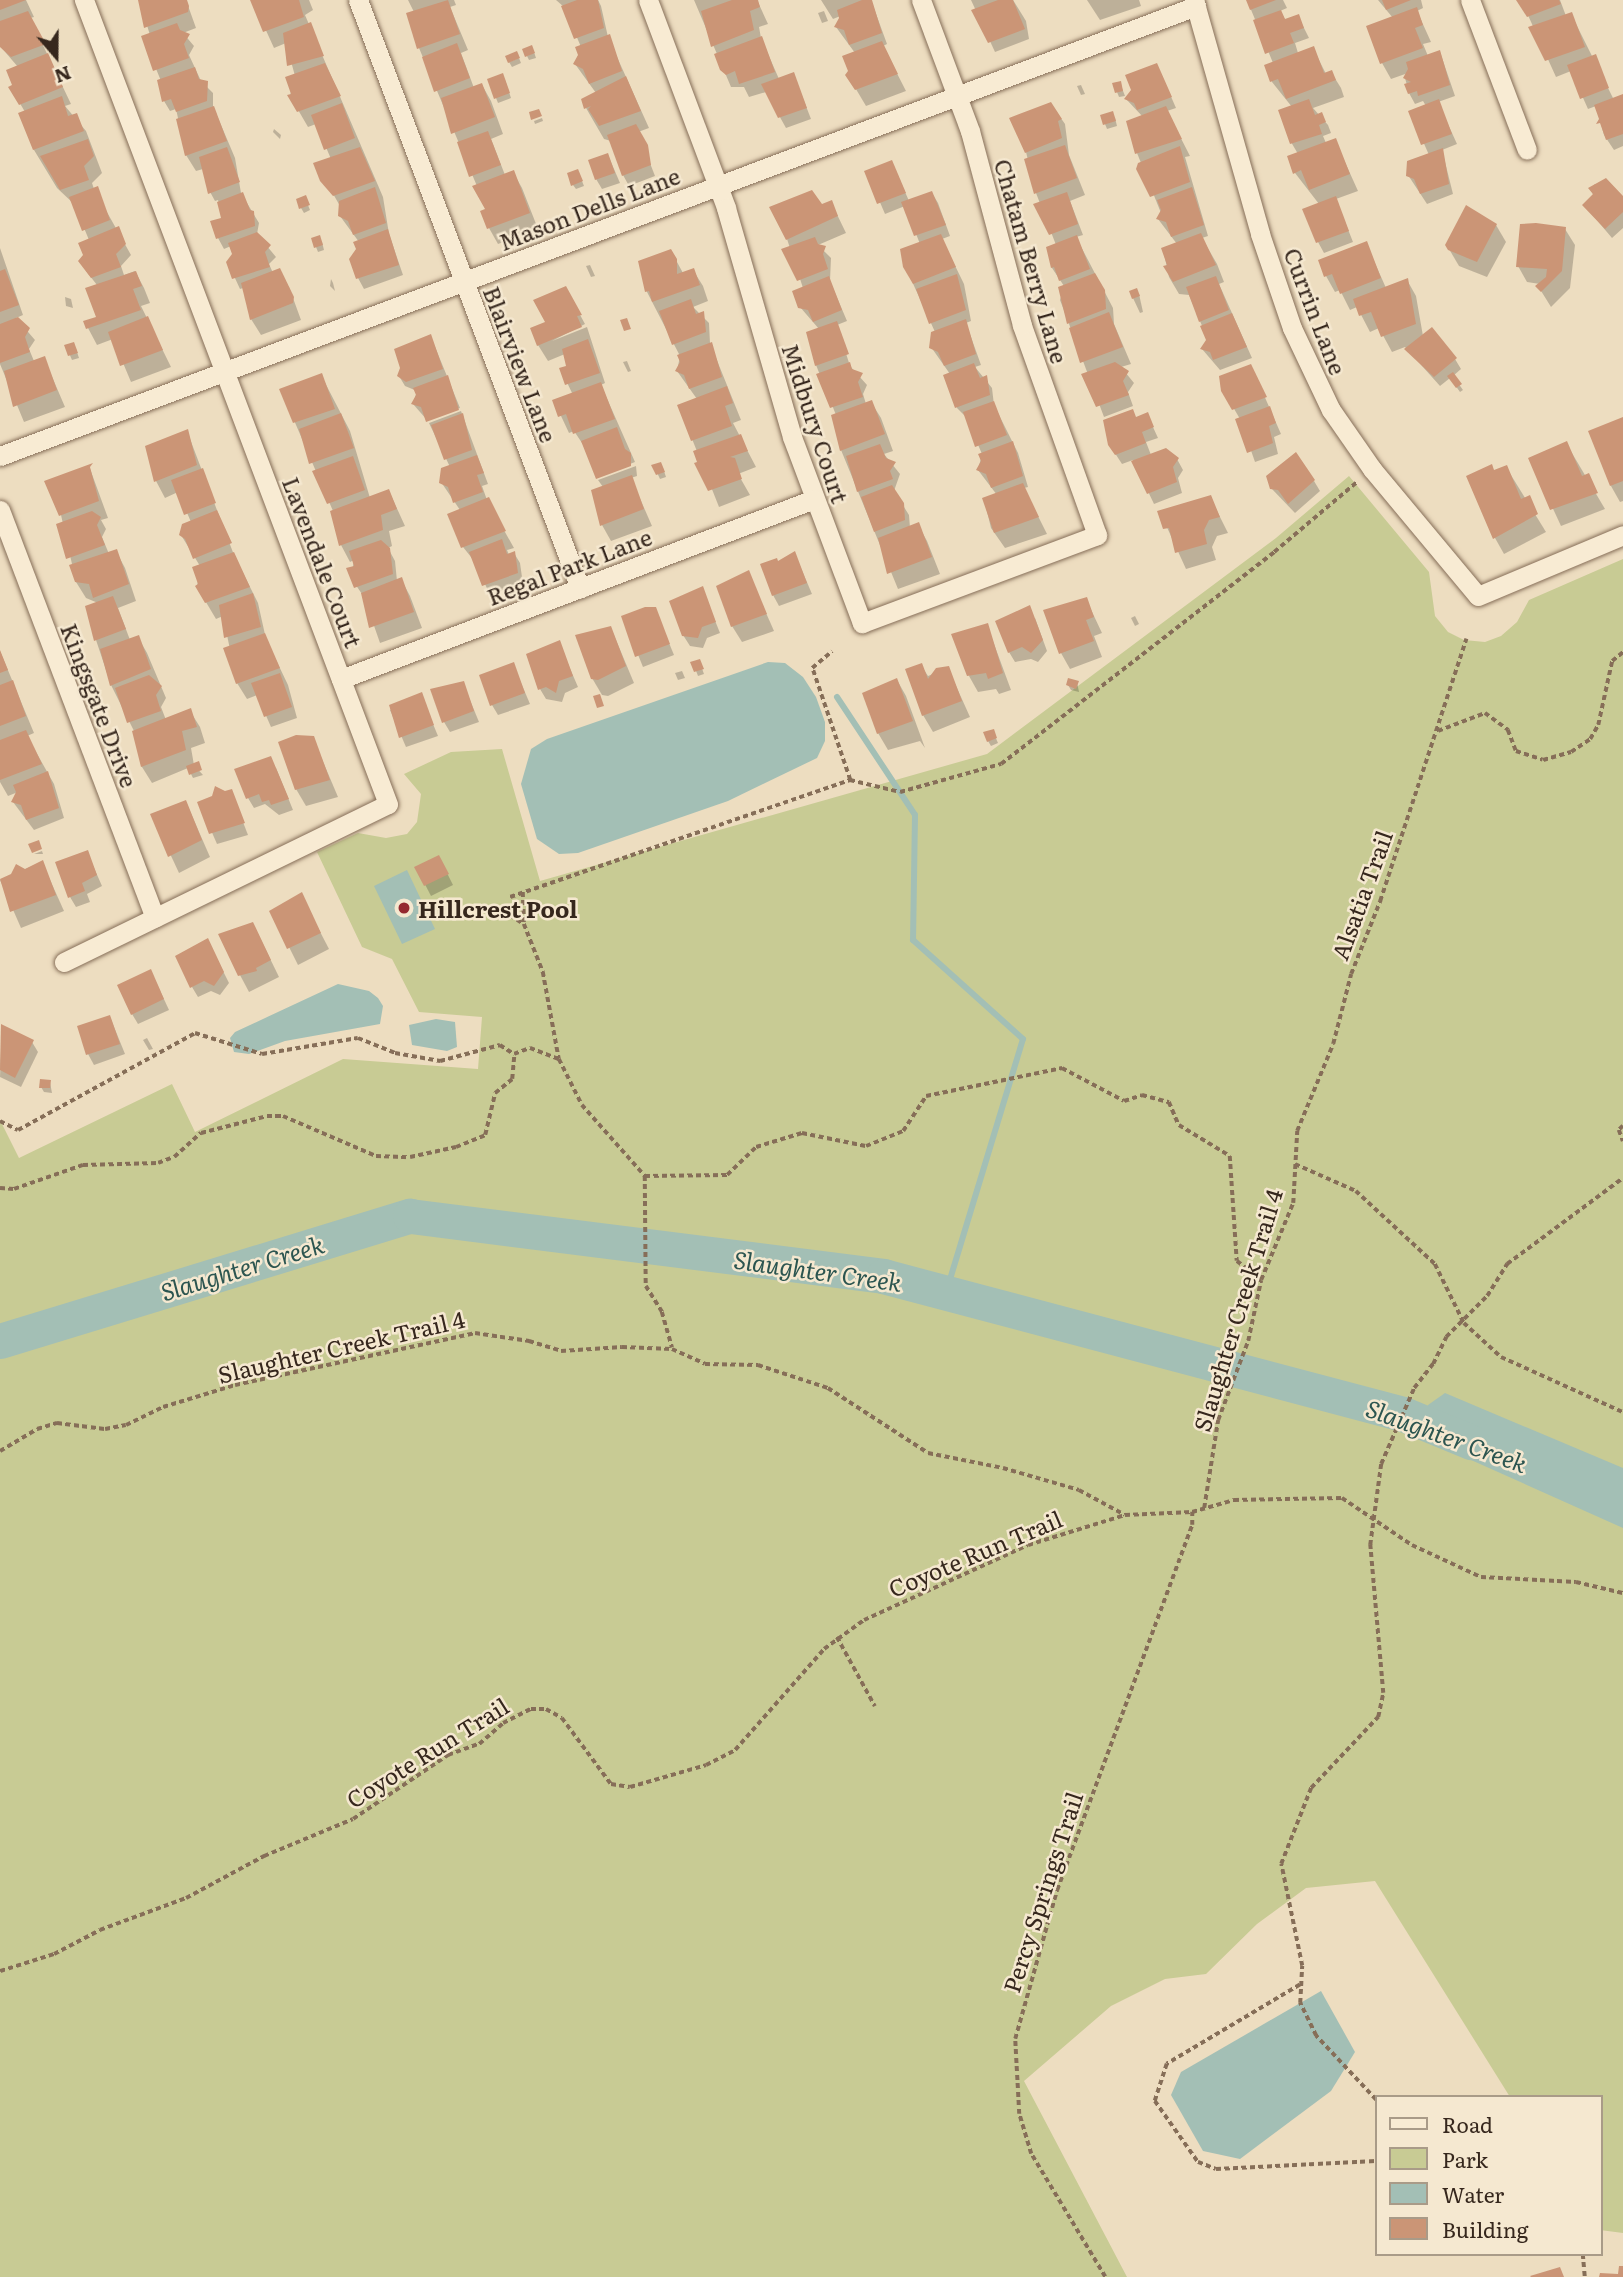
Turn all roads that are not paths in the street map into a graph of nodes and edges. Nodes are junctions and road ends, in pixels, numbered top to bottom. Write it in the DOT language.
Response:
graph roads {
  1 [pos="84,0"];
  2 [pos="358,0"];
  3 [pos="648,0"];
  4 [pos="921,0"];
  5 [pos="1470,0"];
  6 [pos="1195,3"];
  7 [pos="958,95"];
  8 [pos="1527,150"];
  9 [pos="718,186"];
  10 [pos="463,282"];
  11 [pos="225,372"];
  12 [pos="0,456"];
  13 [pos="814,499"];
  14 [pos="0,510"];
  15 [pos="1097,535"];
  16 [pos="1623,535"];
  17 [pos="580,589"];
  18 [pos="341,679"];
  19 [pos="155,917"];
  20 [pos="64,962"];
  1 -- 11 [label="street, Lavendale Court"];
  2 -- 10 [label="street, Blairview Lane"];
  3 -- 9 [label="street, Midbury Court"];
  4 -- 7 [label="street, Chatam Berry Lane"];
  5 -- 8 [label="street"];
  6 -- 7 [label="street, Mason Dells Lane"];
  6 -- 16 [label="street, Currin Lane"];
  7 -- 9 [label="street, Mason Dells Lane"];
  7 -- 15 [label="street, Chatam Berry Lane"];
  9 -- 10 [label="street, Mason Dells Lane"];
  9 -- 13 [label="street, Midbury Court"];
  10 -- 11 [label="street, Mason Dells Lane"];
  10 -- 17 [label="street, Blairview Lane"];
  11 -- 12 [label="street, Mason Dells Lane"];
  11 -- 18 [label="street, Lavendale Court"];
  13 -- 15 [label="street, Midbury Court"];
  13 -- 17 [label="street, Regal Park Lane"];
  14 -- 19 [label="street, Kingsgate Drive"];
  17 -- 18 [label="street, Regal Park Lane"];
  18 -- 19 [label="street, Lavendale Court"];
  19 -- 20 [label="street, Lavendale Court"];
}
